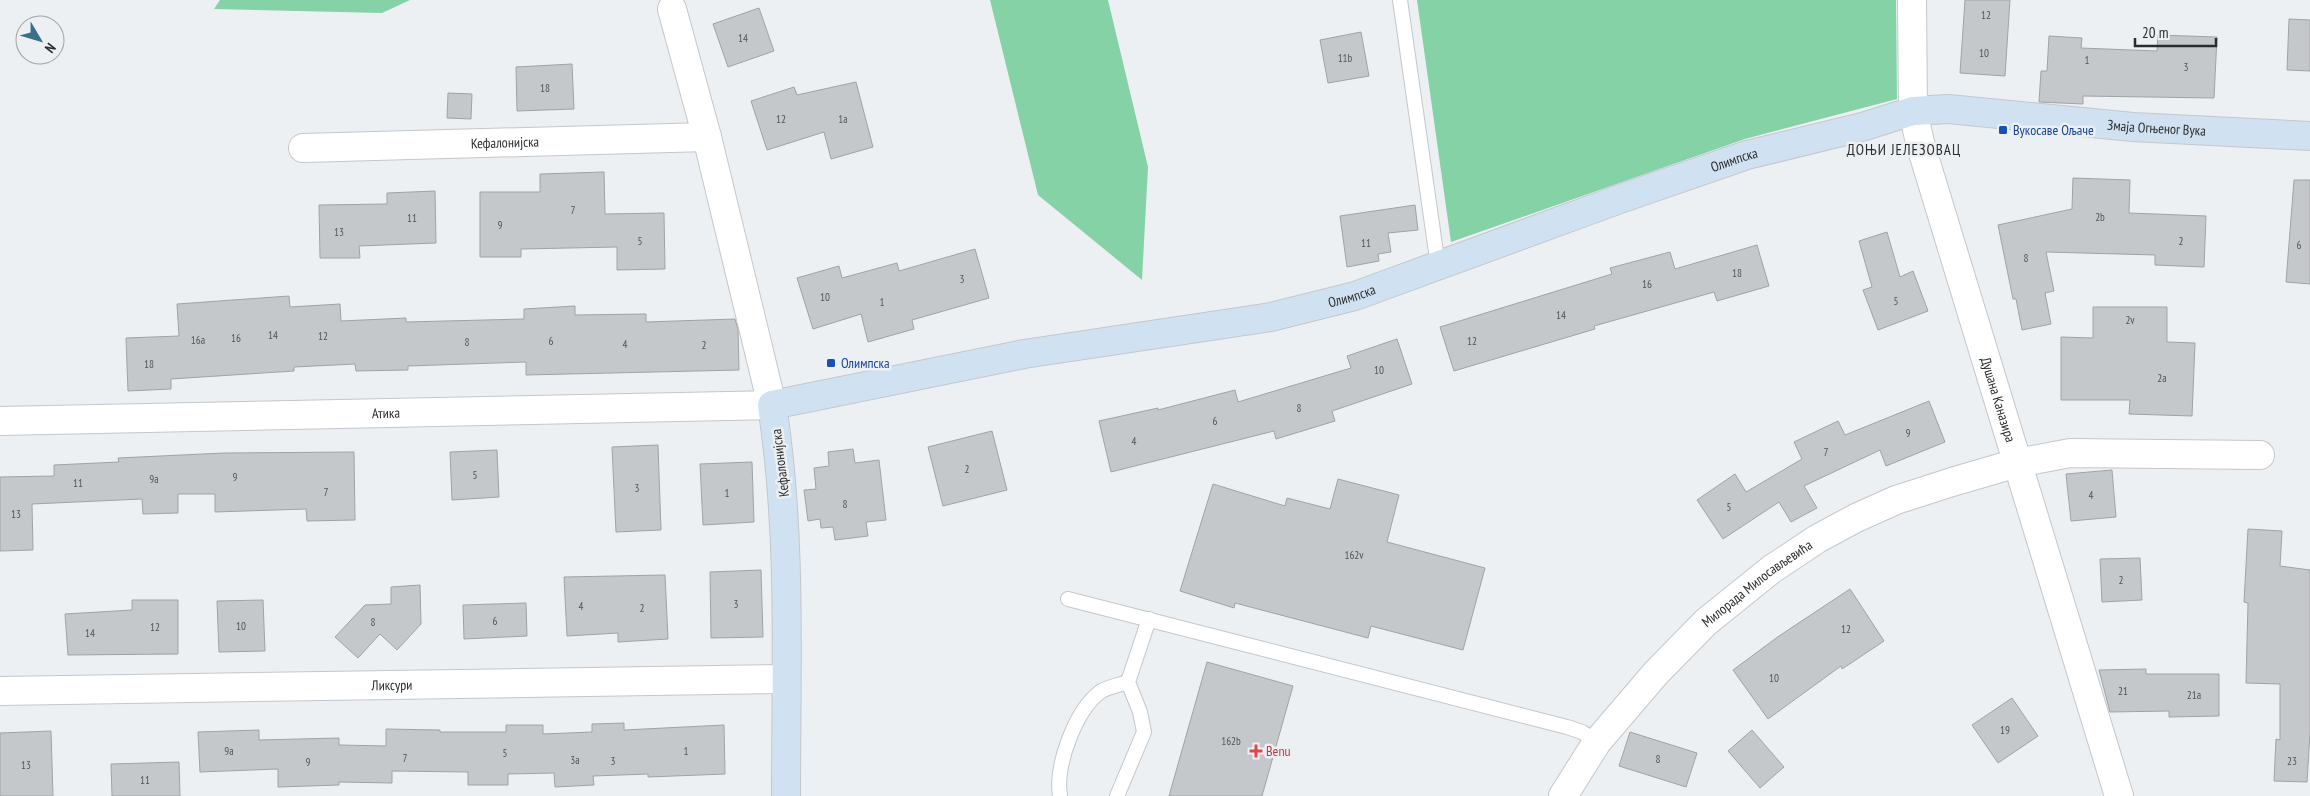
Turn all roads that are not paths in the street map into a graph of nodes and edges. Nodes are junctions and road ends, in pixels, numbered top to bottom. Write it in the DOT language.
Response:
graph roads {
  1 [pos="1400,0"];
  2 [pos="1912,0"];
  3 [pos="672,9"];
  4 [pos="1913,111"];
  5 [pos="2310,136"];
  6 [pos="707,137"];
  7 [pos="303,148"];
  8 [pos="1438,266"];
  9 [pos="772,405"];
  10 [pos="0,421"];
  11 [pos="2260,455"];
  12 [pos="2017,463"];
  13 [pos="1068,599"];
  14 [pos="1149,619"];
  15 [pos="786,680"];
  16 [pos="1128,682"];
  17 [pos="0,691"];
  18 [pos="1597,742"];
  19 [pos="786,796"];
  20 [pos="1060,796"];
  21 [pos="1117,796"];
  22 [pos="1563,796"];
  23 [pos="2119,796"];
  1 -- 8 [label="lane"];
  2 -- 4 [label="street, Душана Каназира"];
  3 -- 6 [label="street, Кефалонијска"];
  4 -- 5 [label="street, Змаја Огњеног Вука"];
  4 -- 8 [label="street, Олимпска"];
  4 -- 12 [label="street, Душана Каназира"];
  6 -- 7 [label="street, Кефалонијска"];
  6 -- 9 [label="street, Кефалонијска"];
  8 -- 9 [label="street, Олимпска"];
  9 -- 10 [label="street, Атика"];
  9 -- 15 [label="street, Кефалонијска"];
  11 -- 12 [label="street, Милорада Милосављевића"];
  12 -- 18 [label="street, Милорада Милосављевића"];
  12 -- 23 [label="street, Душана Каназира"];
  13 -- 14 [label="lane"];
  14 -- 16 [label="lane"];
  14 -- 18 [label="lane"];
  15 -- 17 [label="street, Ликсури"];
  15 -- 19 [label="street, Кефалонијска"];
  16 -- 20 [label="lane"];
  16 -- 21 [label="lane"];
  18 -- 22 [label="street, Милорада Милосављевића"];
}
